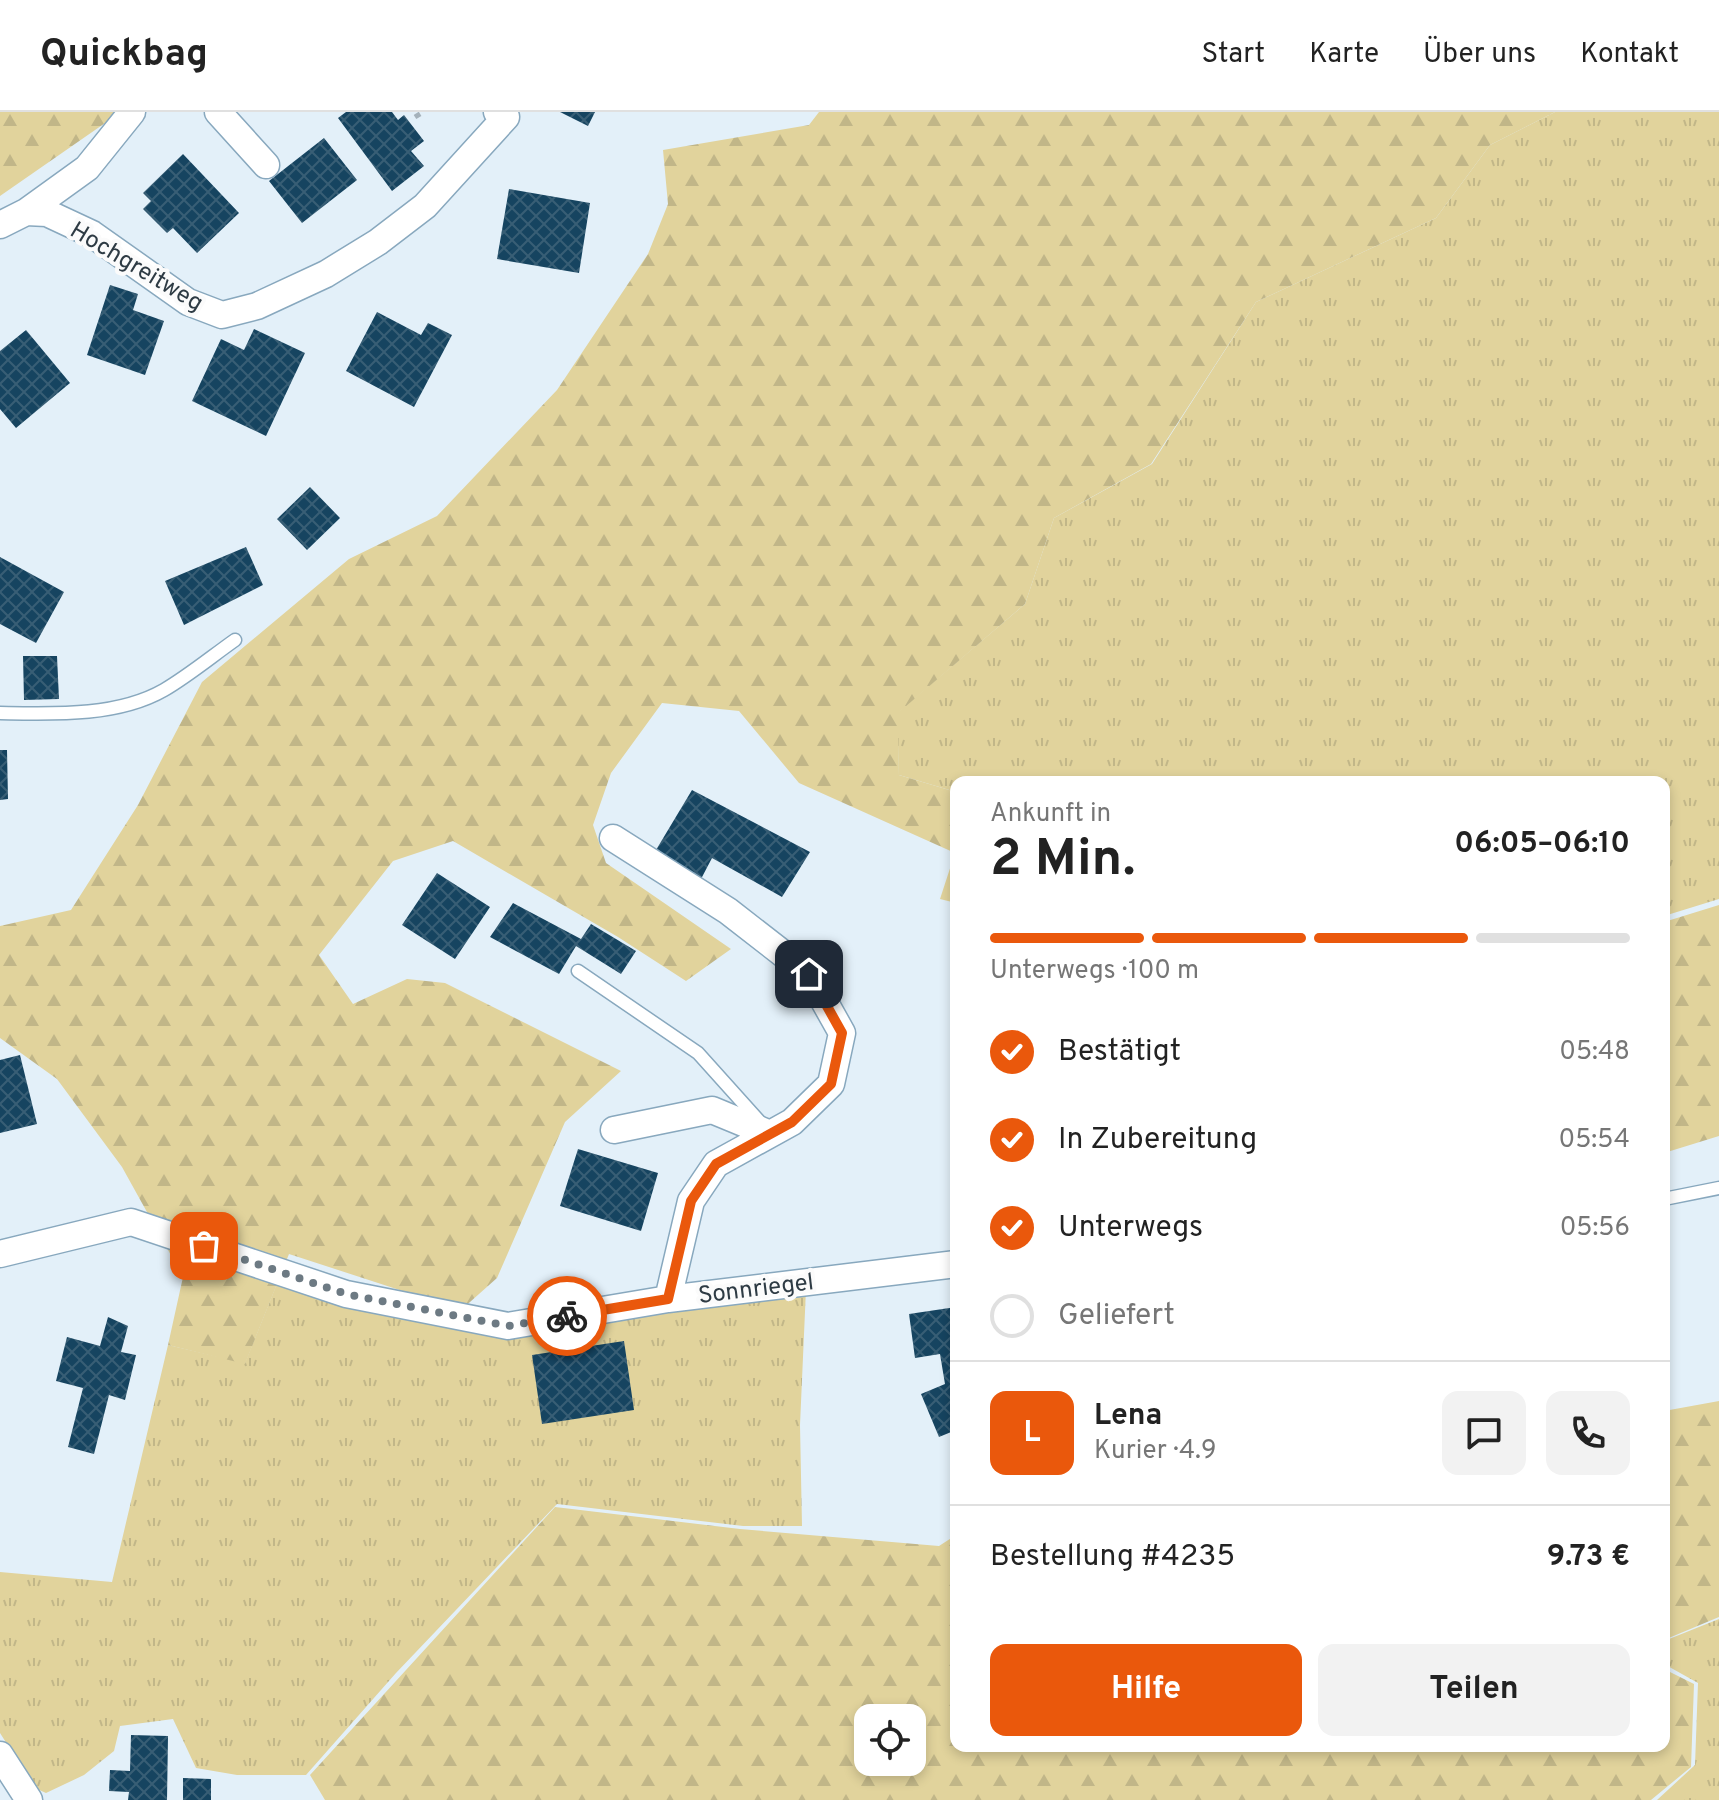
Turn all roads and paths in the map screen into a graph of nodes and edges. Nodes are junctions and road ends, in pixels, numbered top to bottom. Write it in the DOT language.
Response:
graph roads {
  1 [pos="132,112"];
  2 [pos="218,112"];
  3 [pos="423,112"];
  4 [pos="497,112"];
  5 [pos="415,117"];
  6 [pos="266,165"];
  7 [pos="26,212"];
  8 [pos="0,225"];
  9 [pos="235,640"];
  10 [pos="0,713"];
  11 [pos="613,838"];
  12 [pos="578,971"];
  13 [pos="614,1130"];
  14 [pos="770,1134"];
  15 [pos="1719,1188"];
  16 [pos="1670,1198"];
  17 [pos="0,1254"];
  18 [pos="950,1265"];
  19 [pos="668,1299"];
  20 [pos="0,1755"];
  21 [pos="29,1800"];
  1 -- 7 [label="street, Hochgreitweg"];
  2 -- 6 [label="street"];
  3 -- 5 [label="path"];
  4 -- 7 [label="street, Hochgreitweg"];
  7 -- 8 [label="street, Hochgreitweg"];
  9 -- 10 [label="lane"];
  11 -- 14 [label="street"];
  12 -- 14 [label="lane"];
  13 -- 14 [label="street"];
  14 -- 19 [label="street"];
  15 -- 16 [label="lane"];
  17 -- 19 [label="street, Sonnriegel"];
  18 -- 19 [label="street, Sonnriegel"];
  20 -- 21 [label="street"];
}
